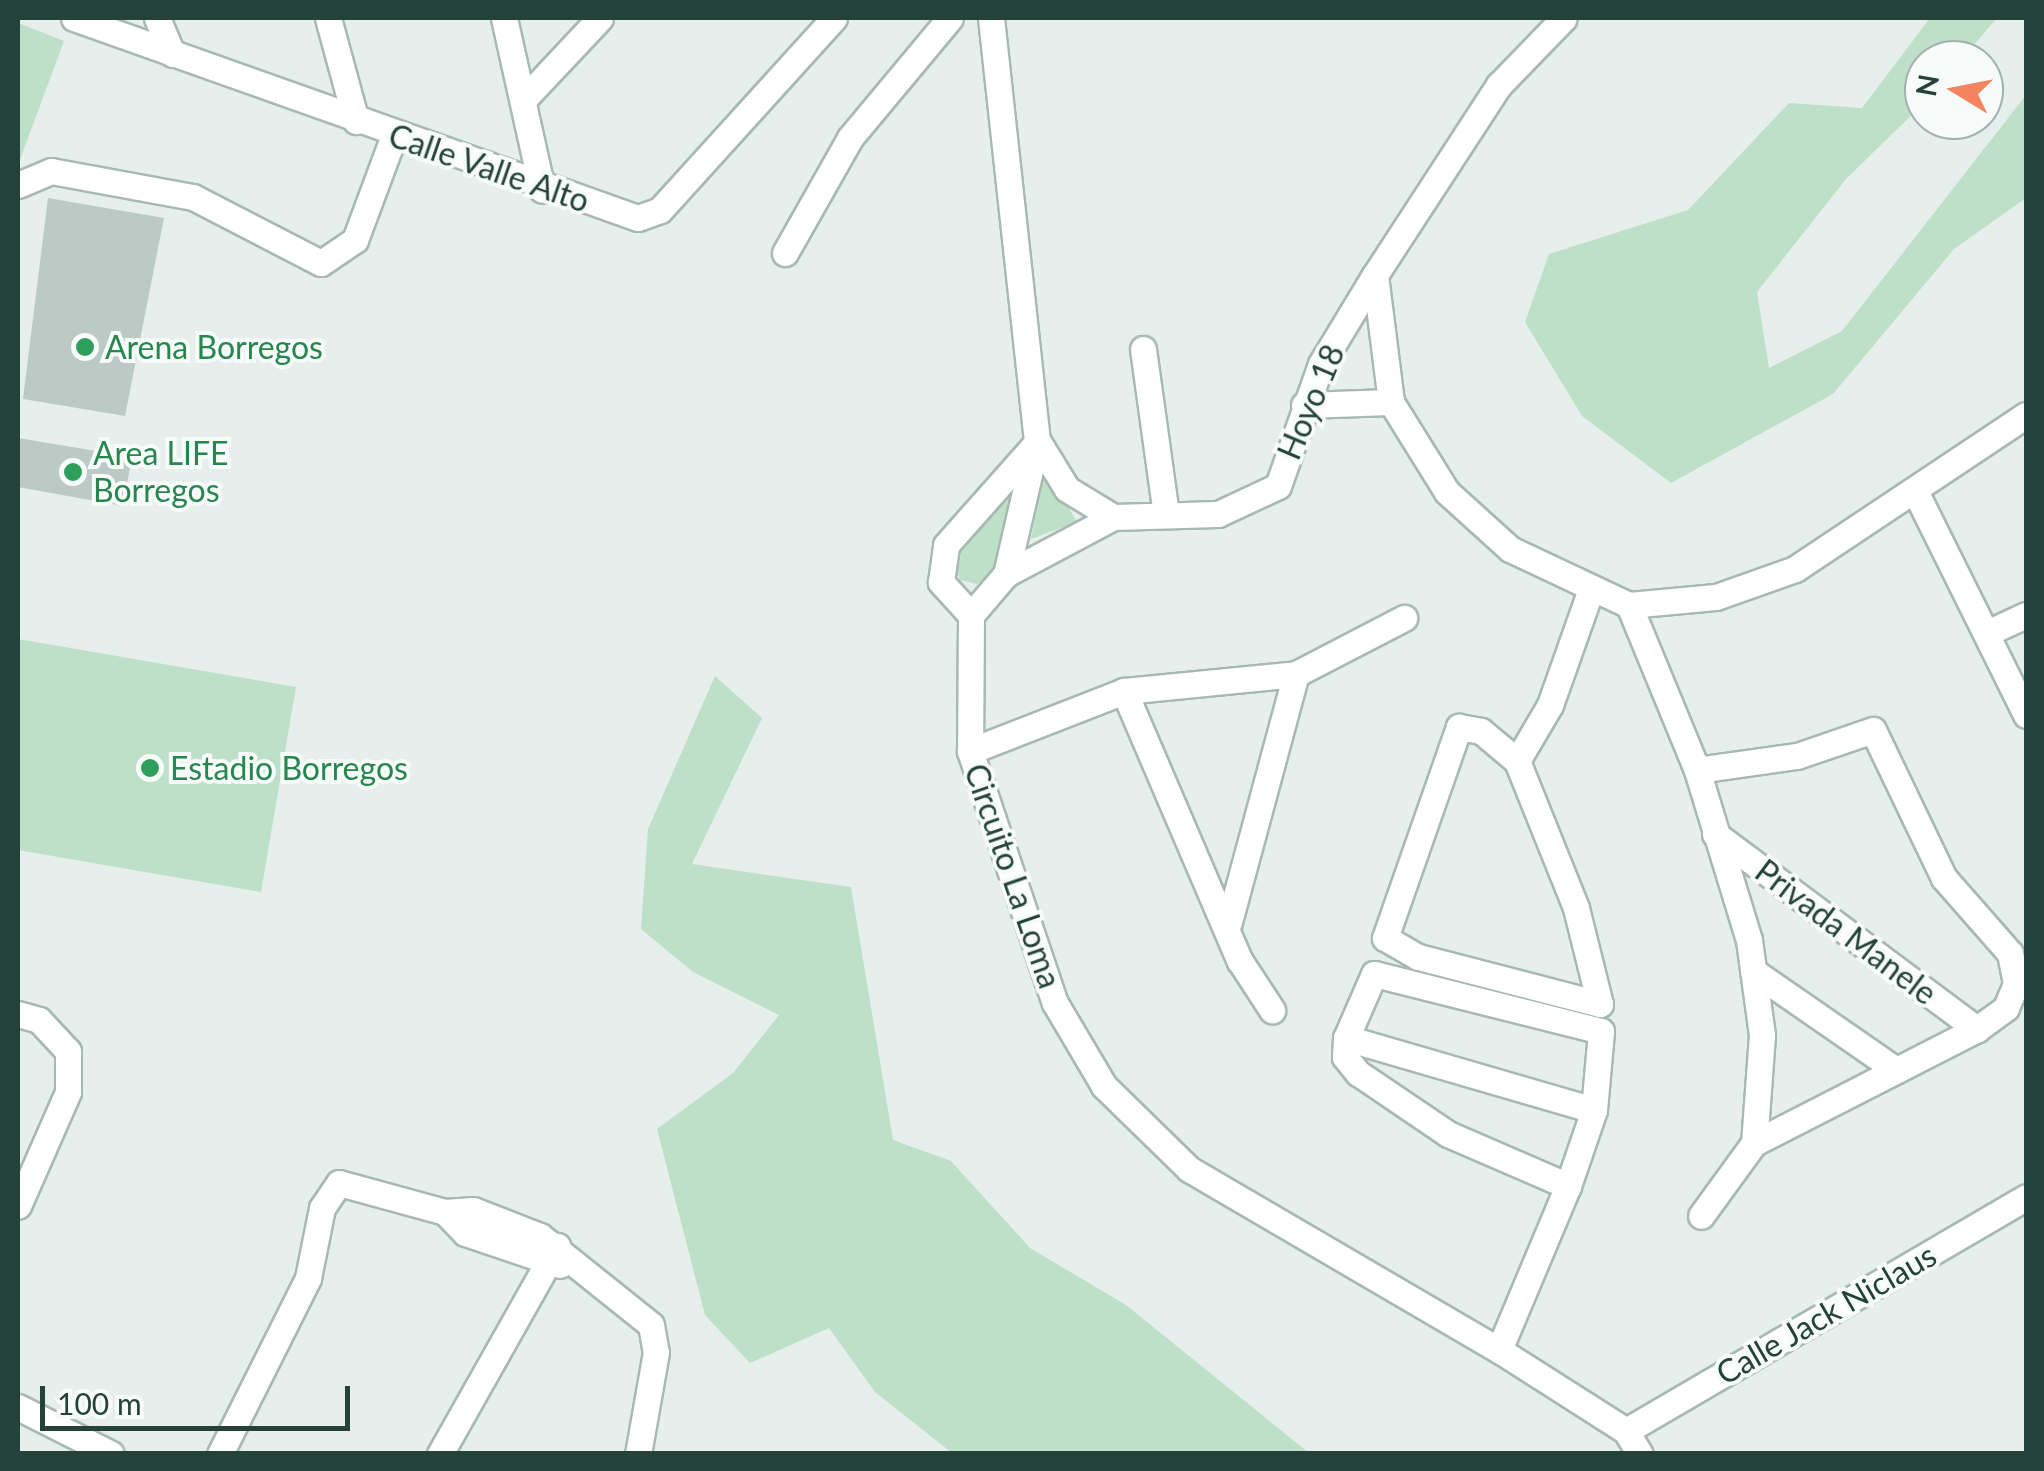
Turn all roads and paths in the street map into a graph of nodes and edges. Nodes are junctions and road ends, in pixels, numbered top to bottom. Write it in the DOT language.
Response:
graph roads {
  1 [pos="157,18"];
  2 [pos="328,18"];
  3 [pos="504,18"];
  4 [pos="600,18"];
  5 [pos="834,18"];
  6 [pos="950,18"];
  7 [pos="991,18"];
  8 [pos="1564,18"];
  9 [pos="82,19"];
  10 [pos="172,54"];
  11 [pos="524,99"];
  12 [pos="356,121"];
  13 [pos="394,135"];
  14 [pos="18,184"];
  15 [pos="542,190"];
  16 [pos="785,253"];
  17 [pos="1375,275"];
  18 [pos="1143,349"];
  19 [pos="1390,402"];
  20 [pos="1304,405"];
  21 [pos="2026,415"];
  22 [pos="1037,440"];
  23 [pos="1915,491"];
  24 [pos="1166,514"];
  25 [pos="1113,517"];
  26 [pos="1006,574"];
  27 [pos="1591,589"];
  28 [pos="1629,605"];
  29 [pos="2026,615"];
  30 [pos="971,616"];
  31 [pos="1404,618"];
  32 [pos="1987,634"];
  33 [pos="1296,674"];
  34 [pos="1124,690"];
  35 [pos="2026,715"];
  36 [pos="970,750"];
  37 [pos="1517,761"];
  38 [pos="1697,770"];
  39 [pos="1715,834"];
  40 [pos="1229,922"];
  41 [pos="1753,971"];
  42 [pos="1272,1010"];
  43 [pos="18,1014"];
  44 [pos="1977,1029"];
  45 [pos="1346,1038"];
  46 [pos="1896,1070"];
  47 [pos="1594,1110"];
  48 [pos="1754,1143"];
  49 [pos="1568,1186"];
  50 [pos="2026,1197"];
  51 [pos="18,1206"];
  52 [pos="1701,1216"];
  53 [pos="552,1255"];
  54 [pos="1499,1350"];
  55 [pos="18,1407"];
  56 [pos="1626,1431"];
  57 [pos="111,1454"];
  58 [pos="220,1454"];
  59 [pos="440,1454"];
  60 [pos="638,1454"];
  61 [pos="1640,1454"];
  1 -- 10 [label="street"];
  2 -- 12 [label="street"];
  3 -- 11 [label="street"];
  4 -- 11 [label="street"];
  5 -- 15 [label="street, Calle Valle Alto"];
  6 -- 16 [label="street"];
  7 -- 22 [label="street"];
  8 -- 17 [label="street, Hoyo 18"];
  9 -- 10 [label="street, Calle Valle Alto"];
  10 -- 12 [label="street, Calle Valle Alto"];
  11 -- 15 [label="street"];
  12 -- 13 [label="street, Calle Valle Alto"];
  13 -- 14 [label="street"];
  13 -- 15 [label="street, Calle Valle Alto"];
  17 -- 19 [label="street"];
  17 -- 20 [label="street, Hoyo 18"];
  18 -- 24 [label="street"];
  19 -- 20 [label="street"];
  19 -- 27 [label="street"];
  20 -- 24 [label="street, Hoyo 18"];
  21 -- 23 [label="street"];
  22 -- 25 [label="street"];
  22 -- 26 [label="street"];
  22 -- 30 [label="street"];
  23 -- 28 [label="street"];
  23 -- 32 [label="street"];
  24 -- 25 [label="street, Hoyo 18"];
  25 -- 26 [label="street, Hoyo 18"];
  26 -- 30 [label="street"];
  27 -- 28 [label="street"];
  27 -- 37 [label="street"];
  28 -- 38 [label="street, Privada Manele"];
  29 -- 32 [label="street"];
  30 -- 36 [label="street, Circuito La Loma"];
  31 -- 33 [label="street"];
  32 -- 35 [label="street"];
  33 -- 34 [label="street"];
  33 -- 40 [label="street"];
  34 -- 36 [label="street"];
  34 -- 40 [label="street"];
  36 -- 54 [label="street, Circuito La Loma"];
  37 -- 37 [label="street"];
  38 -- 39 [label="street, Privada Manele"];
  38 -- 44 [label="street, Privada Manele"];
  39 -- 41 [label="street, Privada Manele"];
  39 -- 44 [label="street, Privada Manele"];
  40 -- 42 [label="street"];
  41 -- 46 [label="street"];
  41 -- 48 [label="street, Privada Manele"];
  43 -- 51 [label="street"];
  44 -- 46 [label="street, Privada Manele"];
  45 -- 47 [label="street"];
  45 -- 47 [label="street"];
  45 -- 49 [label="street"];
  46 -- 48 [label="street, Privada Manele"];
  47 -- 49 [label="street"];
  48 -- 52 [label="street, Privada Manele"];
  49 -- 54 [label="street"];
  50 -- 56 [label="street, Calle Jack Niclaus"];
  53 -- 58 [label="street"];
  53 -- 59 [label="street"];
  53 -- 60 [label="street"];
  54 -- 56 [label="street, Circuito La Loma"];
  55 -- 57 [label="street"];
  56 -- 61 [label="street, Circuito La Loma"];
}
